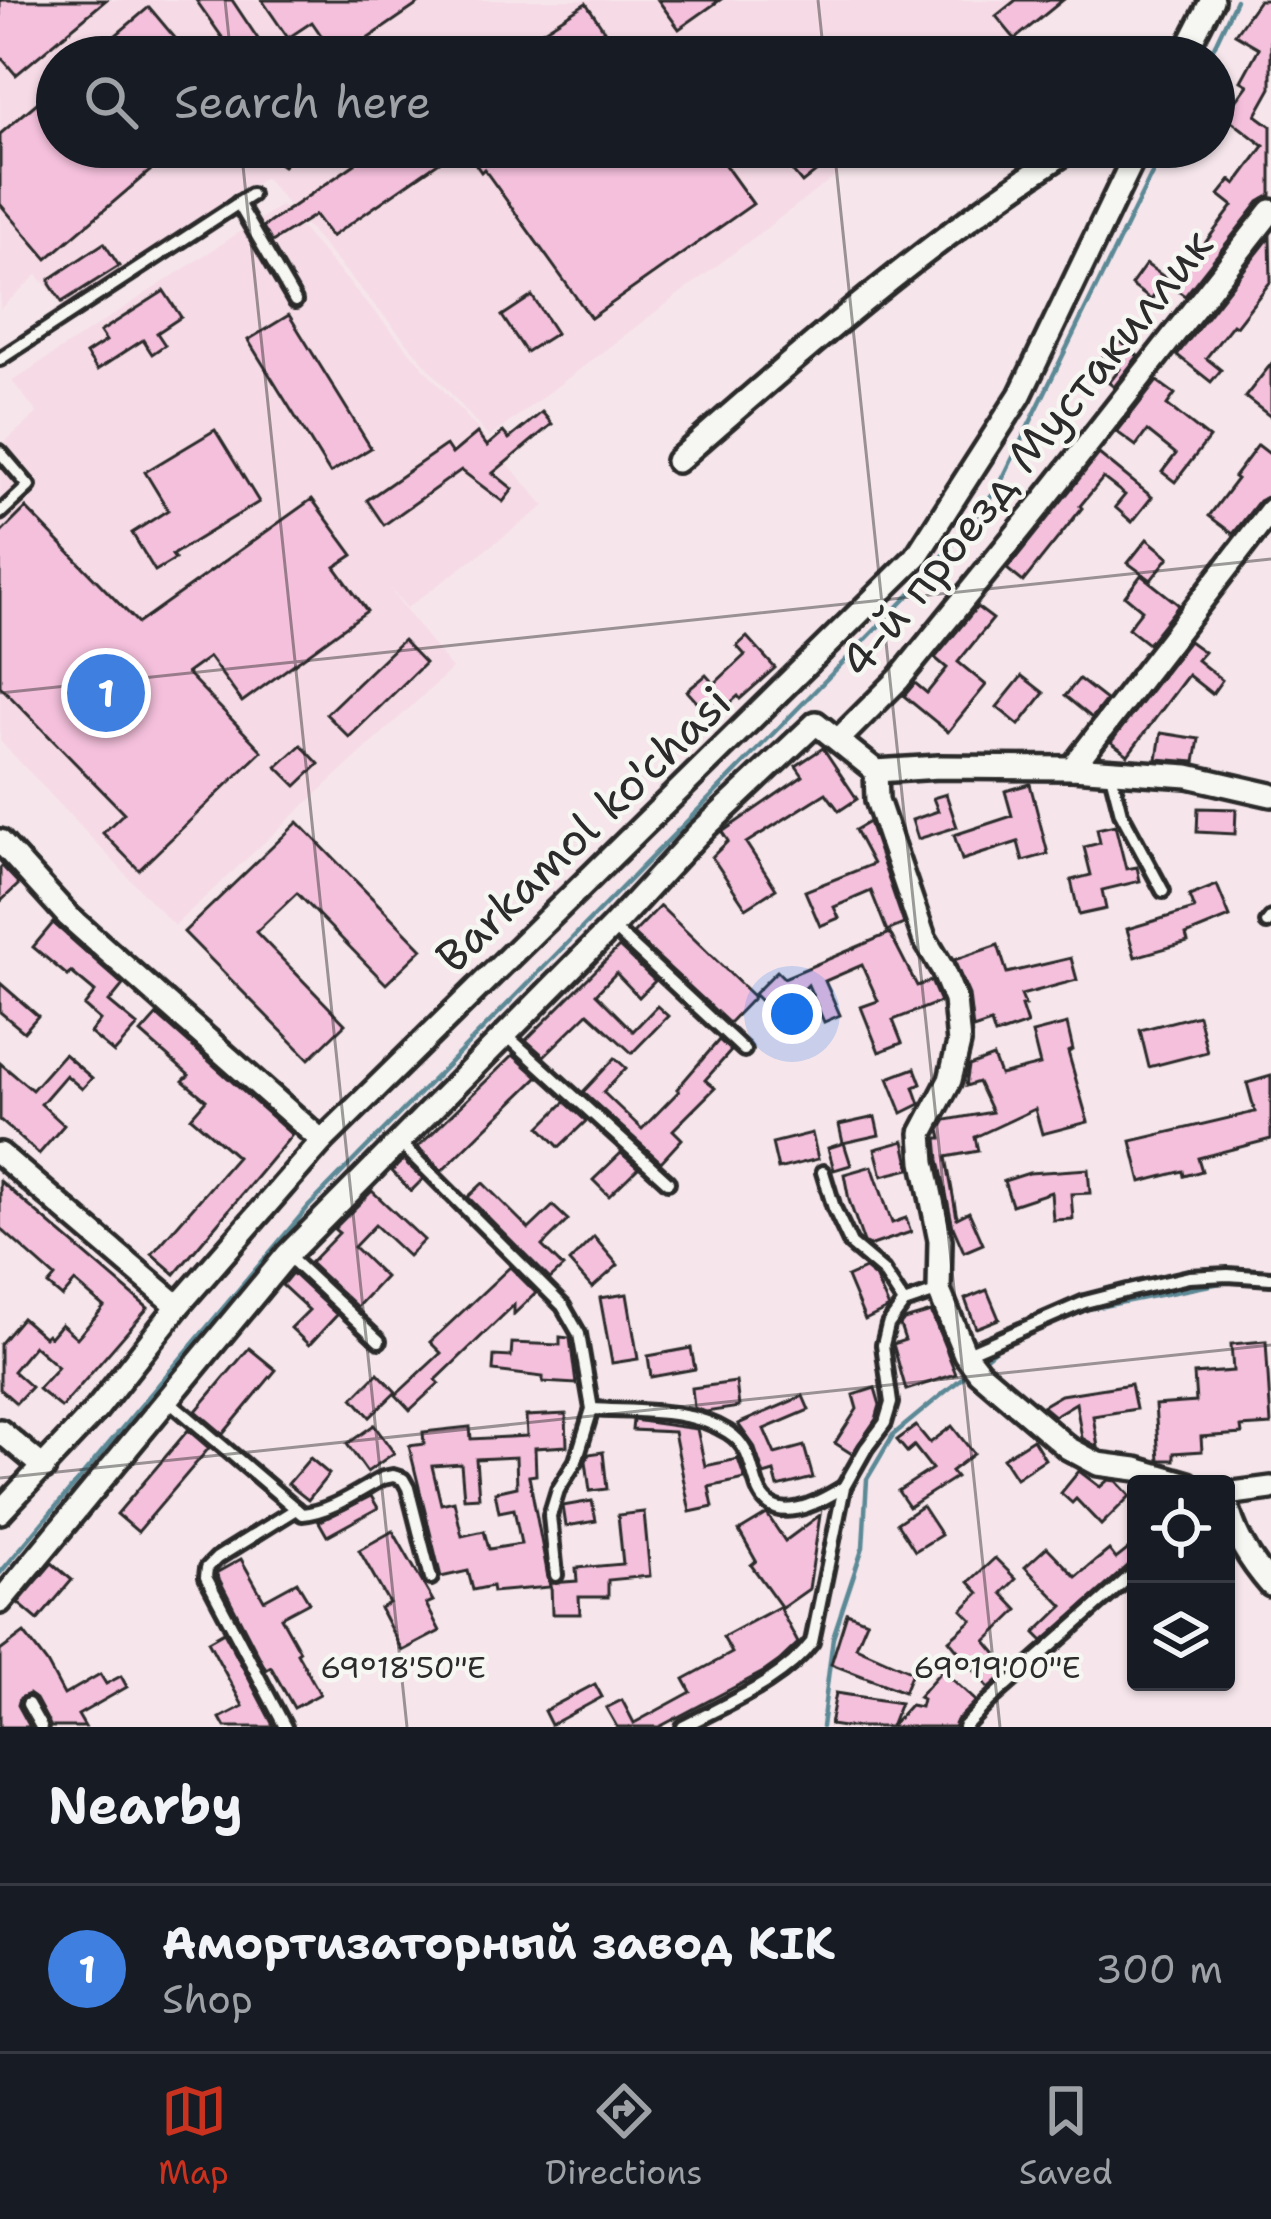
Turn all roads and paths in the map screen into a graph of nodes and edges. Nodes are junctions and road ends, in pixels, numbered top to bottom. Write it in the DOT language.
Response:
graph roads {
  1 [pos="1212,0"];
  2 [pos="1194,36"];
  3 [pos="1041,168"];
  4 [pos="1129,168"];
  5 [pos="251,196"];
  6 [pos="238,203"];
  7 [pos="1271,211"];
  8 [pos="295,302"];
  9 [pos="0,359"];
  10 [pos="0,452"];
  11 [pos="677,461"];
  12 [pos="1271,510"];
  13 [pos="0,513"];
  14 [pos="838,740"];
  15 [pos="1072,768"];
  16 [pos="1110,770"];
  17 [pos="876,771"];
  18 [pos="1271,795"];
  19 [pos="0,842"];
  20 [pos="1163,892"];
  21 [pos="612,926"];
  22 [pos="505,1034"];
  23 [pos="744,1050"];
  24 [pos="322,1141"];
  25 [pos="398,1142"];
  26 [pos="0,1154"];
  27 [pos="823,1172"];
  28 [pos="668,1182"];
  29 [pos="286,1255"];
  30 [pos="1271,1278"];
  31 [pos="939,1291"];
  32 [pos="904,1303"];
  33 [pos="178,1306"];
  34 [pos="379,1341"];
  35 [pos="972,1363"];
  36 [pos="167,1399"];
  37 [pos="592,1409"];
  38 [pos="0,1431"];
  39 [pos="44,1468"];
  40 [pos="1157,1475"];
  41 [pos="844,1486"];
  42 [pos="1271,1488"];
  43 [pos="1235,1494"];
  44 [pos="296,1509"];
  45 [pos="0,1512"];
  46 [pos="1235,1530"];
  47 [pos="556,1575"];
  48 [pos="1127,1578"];
  49 [pos="430,1579"];
  50 [pos="1271,1585"];
  51 [pos="0,1602"];
  52 [pos="28,1705"];
  53 [pos="41,1727"];
  54 [pos="286,1727"];
  55 [pos="683,1727"];
  56 [pos="964,1727"];
  1 -- 2 [label="street"];
  3 -- 11 [label="street"];
  4 -- 24 [label="street, Barkamol ko'chasi"];
  5 -- 6 [label="lane"];
  6 -- 8 [label="lane"];
  6 -- 9 [label="lane"];
  7 -- 14 [label="street, 4-й проезд Мустакиллик"];
  10 -- 13 [label="lane"];
  12 -- 15 [label="street"];
  14 -- 17 [label="street"];
  14 -- 21 [label="street"];
  15 -- 16 [label="street"];
  15 -- 17 [label="street"];
  16 -- 18 [label="street"];
  16 -- 20 [label="lane"];
  17 -- 31 [label="street"];
  19 -- 24 [label="street"];
  21 -- 22 [label="street"];
  21 -- 23 [label="lane"];
  22 -- 25 [label="street"];
  22 -- 28 [label="lane"];
  24 -- 33 [label="street, Barkamol ko'chasi"];
  25 -- 29 [label="street"];
  25 -- 37 [label="lane"];
  26 -- 33 [label="street"];
  27 -- 32 [label="lane"];
  29 -- 34 [label="lane"];
  29 -- 36 [label="street"];
  30 -- 35 [label="lane"];
  31 -- 32 [label="lane"];
  31 -- 35 [label="street"];
  32 -- 41 [label="lane"];
  33 -- 39 [label="street, Barkamol ko'chasi"];
  35 -- 40 [label="street"];
  36 -- 44 [label="lane"];
  36 -- 51 [label="street"];
  37 -- 41 [label="lane"];
  37 -- 47 [label="lane"];
  38 -- 39 [label="street"];
  39 -- 45 [label="street, Barkamol ko'chasi"];
  41 -- 55 [label="lane"];
  42 -- 43 [label="street"];
  44 -- 49 [label="lane"];
  44 -- 54 [label="lane"];
  46 -- 50 [label="street"];
  48 -- 56 [label="lane"];
  52 -- 53 [label="lane"];
}
